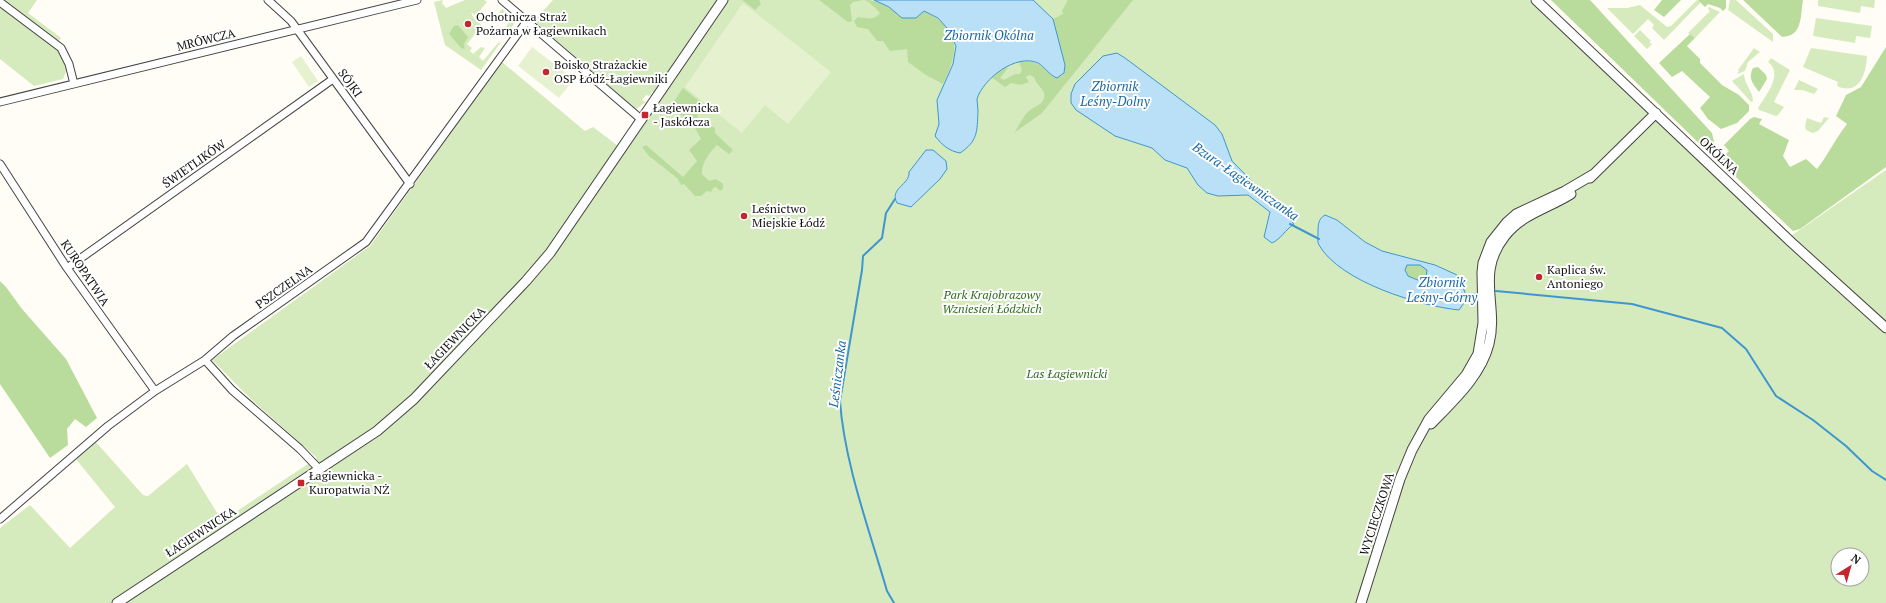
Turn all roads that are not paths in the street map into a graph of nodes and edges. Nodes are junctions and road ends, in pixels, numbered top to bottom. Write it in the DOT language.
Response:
graph roads {
  1 [pos="268,0"];
  2 [pos="417,0"];
  3 [pos="502,0"];
  4 [pos="723,0"];
  5 [pos="1536,0"];
  6 [pos="0,2"];
  7 [pos="527,21"];
  8 [pos="297,28"];
  9 [pos="333,79"];
  10 [pos="74,84"];
  11 [pos="0,102"];
  12 [pos="1656,113"];
  13 [pos="642,120"];
  14 [pos="0,164"];
  15 [pos="410,184"];
  16 [pos="67,268"];
  17 [pos="1886,328"];
  18 [pos="205,360"];
  19 [pos="155,391"];
  20 [pos="320,470"];
  21 [pos="0,518"];
  22 [pos="117,603"];
  23 [pos="1361,603"];
  1 -- 8 [label="street, SÓJKI"];
  2 -- 8 [label="street, MRÓWCZA"];
  3 -- 7 [label="street"];
  4 -- 13 [label="street, ŁAGIEWNICKA"];
  5 -- 12 [label="street, OKÓLNA"];
  6 -- 10 [label="street"];
  7 -- 13 [label="street"];
  7 -- 15 [label="street, PSZCZELNA"];
  8 -- 9 [label="street, SÓJKI"];
  8 -- 10 [label="street, MRÓWCZA"];
  9 -- 15 [label="street, SÓJKI"];
  9 -- 16 [label="street, ŚWIETLIKÓW"];
  10 -- 11 [label="street, MRÓWCZA"];
  12 -- 17 [label="street, OKÓLNA"];
  12 -- 23 [label="street, WYCIECZKOWA"];
  13 -- 20 [label="street, ŁAGIEWNICKA"];
  14 -- 16 [label="street, KUROPATWIA"];
  15 -- 18 [label="street, PSZCZELNA"];
  16 -- 19 [label="street, KUROPATWIA"];
  18 -- 19 [label="street, PSZCZELNA"];
  18 -- 20 [label="street"];
  19 -- 21 [label="street, PSZCZELNA"];
  20 -- 22 [label="street, ŁAGIEWNICKA"];
}
